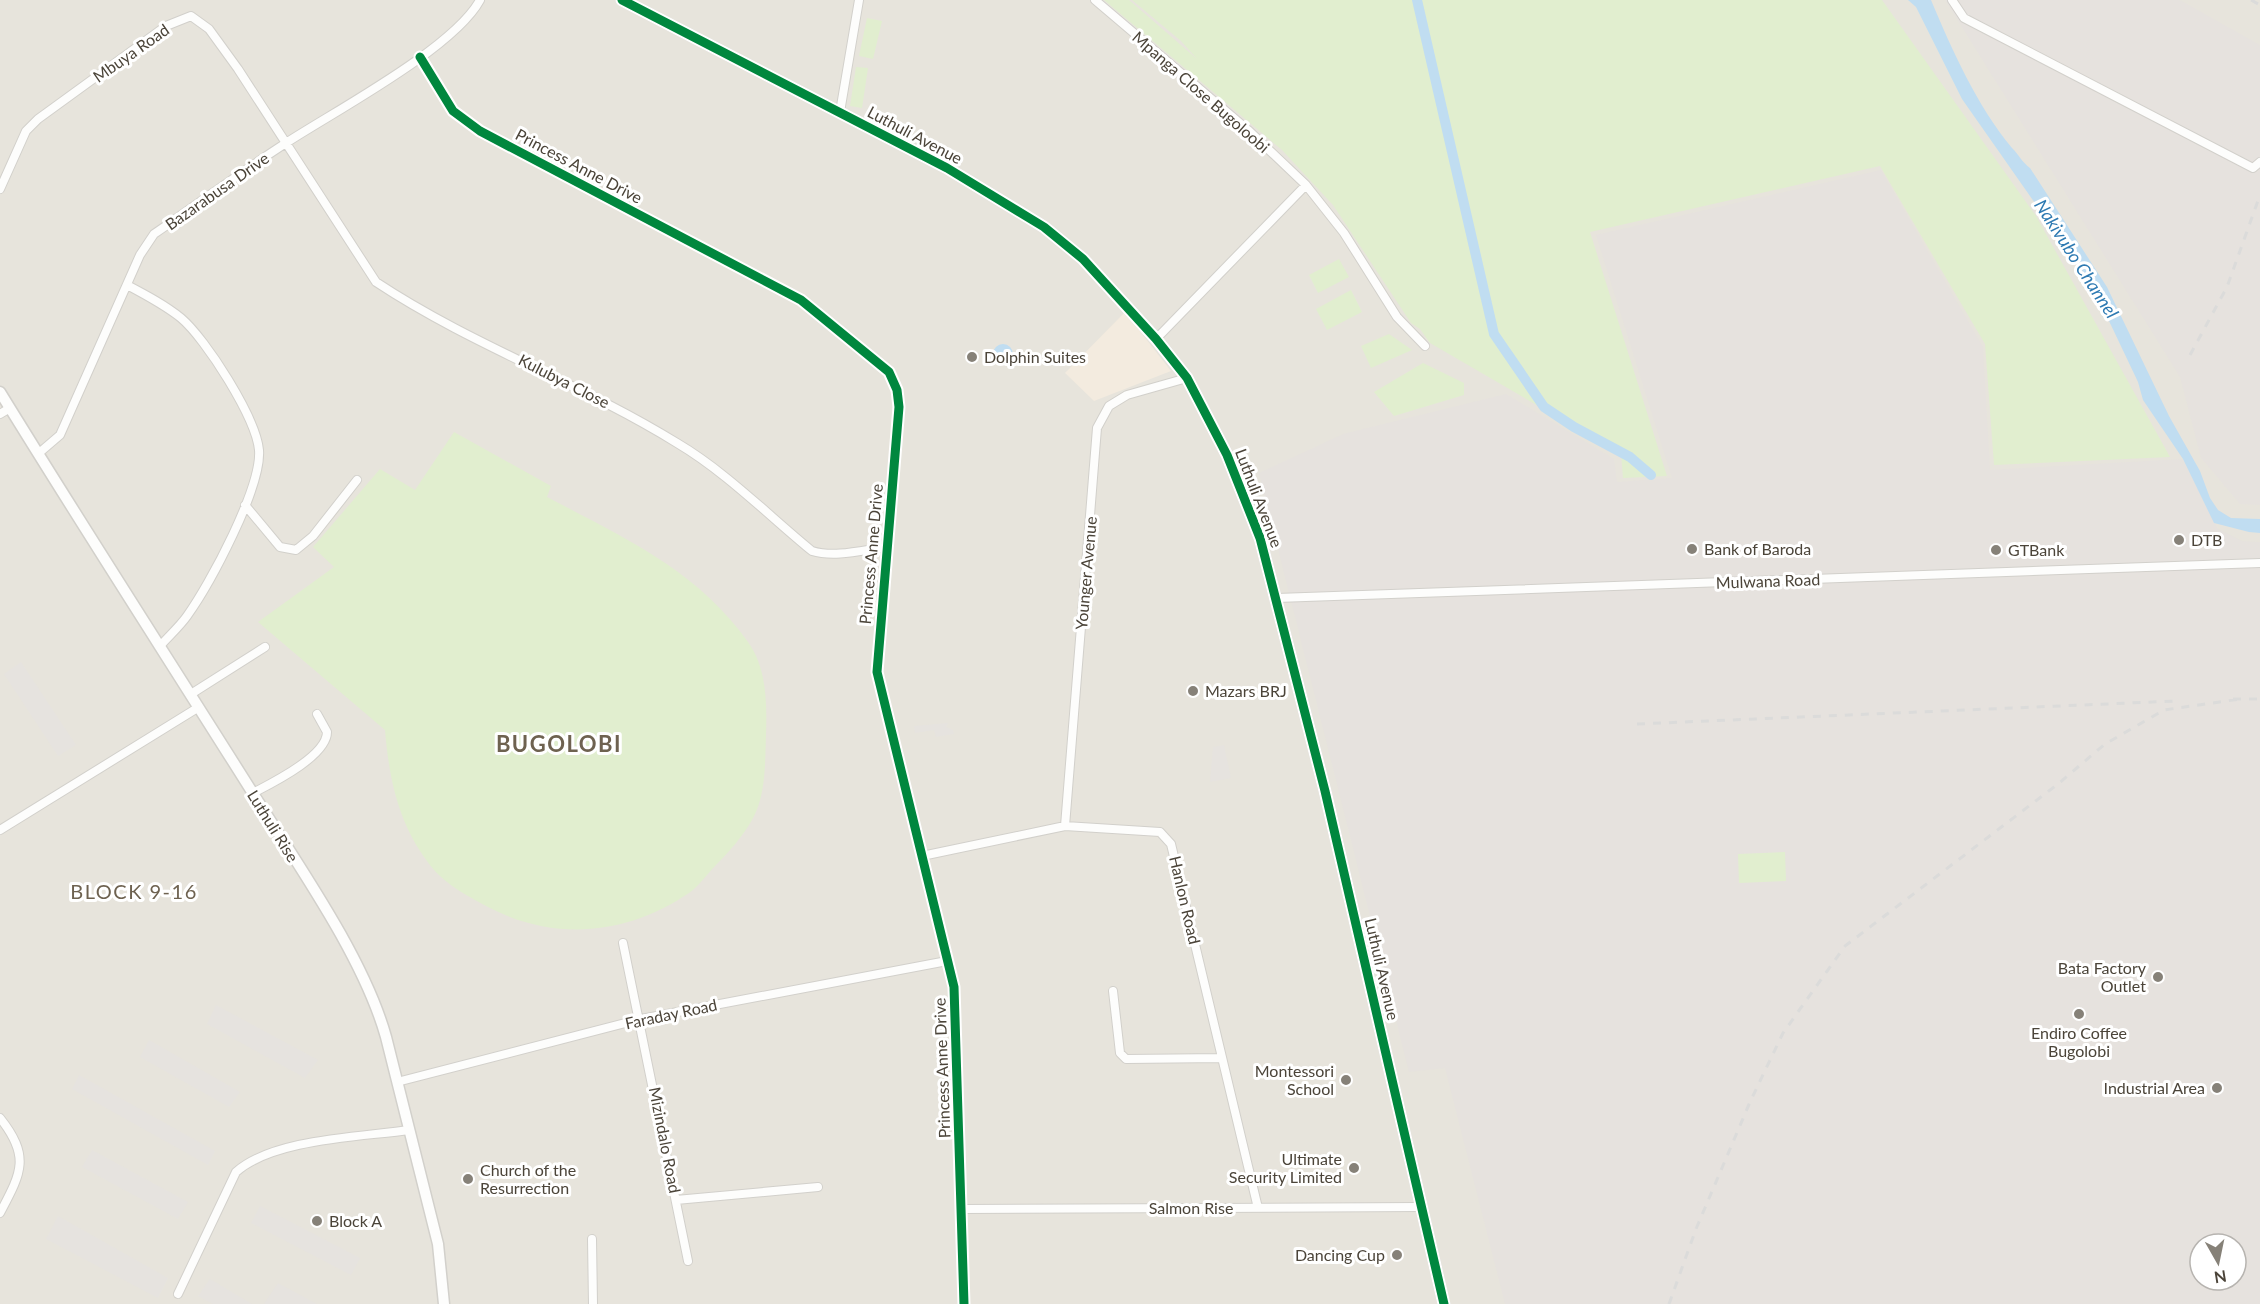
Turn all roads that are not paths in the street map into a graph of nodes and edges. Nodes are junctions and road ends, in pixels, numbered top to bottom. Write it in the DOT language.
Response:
graph roads {
  1 [pos="480,0"];
  2 [pos="622,0"];
  3 [pos="859,0"];
  4 [pos="1095,0"];
  5 [pos="1952,0"];
  6 [pos="420,57"];
  7 [pos="840,112"];
  8 [pos="285,144"];
  9 [pos="2260,162"];
  10 [pos="1306,185"];
  11 [pos="0,189"];
  12 [pos="127,285"];
  13 [pos="1156,339"];
  14 [pos="1425,346"];
  15 [pos="1187,378"];
  16 [pos="0,392"];
  17 [pos="5,411"];
  18 [pos="39,453"];
  19 [pos="357,480"];
  20 [pos="245,505"];
  21 [pos="887,547"];
  22 [pos="2260,563"];
  23 [pos="1277,598"];
  24 [pos="160,646"];
  25 [pos="266,647"];
  26 [pos="190,694"];
  27 [pos="199,707"];
  28 [pos="317,714"];
  29 [pos="253,793"];
  30 [pos="1065,826"];
  31 [pos="0,830"];
  32 [pos="922,856"];
  33 [pos="624,943"];
  34 [pos="947,961"];
  35 [pos="1113,991"];
  36 [pos="641,1019"];
  37 [pos="1222,1058"];
  38 [pos="397,1082"];
  39 [pos="0,1118"];
  40 [pos="409,1130"];
  41 [pos="818,1187"];
  42 [pos="676,1200"];
  43 [pos="1421,1207"];
  44 [pos="1258,1208"];
  45 [pos="961,1209"];
  46 [pos="0,1214"];
  47 [pos="592,1239"];
  48 [pos="688,1261"];
  49 [pos="178,1294"];
  50 [pos="444,1304"];
  51 [pos="593,1304"];
  52 [pos="964,1304"];
  53 [pos="1444,1304"];
  1 -- 6 [label="street, Bazarabusa Drive"];
  2 -- 7 [label="street, Luthuli Avenue"];
  3 -- 7 [label="street"];
  4 -- 10 [label="street, Mpanga Close Bugoloobi"];
  5 -- 9 [label="street"];
  6 -- 8 [label="street, Bazarabusa Drive"];
  6 -- 21 [label="street, Princess Anne Drive"];
  7 -- 13 [label="street, Luthuli Avenue"];
  8 -- 11 [label="street, Mbuya Road"];
  8 -- 12 [label="street, Bazarabusa Drive"];
  8 -- 21 [label="street, Kulubya Close"];
  10 -- 13 [label="street"];
  10 -- 14 [label="street, Mpanga Close Bugoloobi"];
  12 -- 18 [label="street, Bazarabusa Drive"];
  12 -- 20 [label="street"];
  13 -- 15 [label="street, Luthuli Avenue"];
  15 -- 23 [label="street, Luthuli Avenue"];
  15 -- 30 [label="street, Younger Avenue"];
  16 -- 17 [label="street, Luthuli Rise"];
  17 -- 18 [label="street, Luthuli Rise"];
  18 -- 24 [label="street, Luthuli Rise"];
  19 -- 20 [label="street"];
  20 -- 24 [label="street"];
  21 -- 32 [label="street, Princess Anne Drive"];
  22 -- 23 [label="street, Mulwana Road"];
  23 -- 43 [label="street, Luthuli Avenue"];
  24 -- 26 [label="street, Luthuli Rise"];
  25 -- 26 [label="street"];
  26 -- 27 [label="street, Luthuli Rise"];
  27 -- 29 [label="street, Luthuli Rise"];
  27 -- 31 [label="street"];
  28 -- 29 [label="street"];
  29 -- 38 [label="street, Luthuli Rise"];
  30 -- 32 [label="street, Hanlon Road"];
  30 -- 37 [label="street, Hanlon Road"];
  32 -- 34 [label="street, Princess Anne Drive"];
  33 -- 36 [label="street, Mizindalo Road"];
  34 -- 36 [label="street, Faraday Road"];
  34 -- 45 [label="street, Princess Anne Drive"];
  35 -- 37 [label="street"];
  36 -- 38 [label="street, Faraday Road"];
  36 -- 42 [label="street, Mizindalo Road"];
  37 -- 44 [label="street, Hanlon Road"];
  38 -- 40 [label="street, Luthuli Rise"];
  39 -- 46 [label="street"];
  40 -- 49 [label="street"];
  40 -- 50 [label="street, Luthuli Rise"];
  41 -- 42 [label="street"];
  42 -- 48 [label="street, Mizindalo Road"];
  43 -- 44 [label="street, Salmon Rise"];
  43 -- 53 [label="street, Luthuli Avenue"];
  44 -- 45 [label="street, Salmon Rise"];
  45 -- 52 [label="street, Princess Anne Drive"];
  47 -- 51 [label="street"];
}
